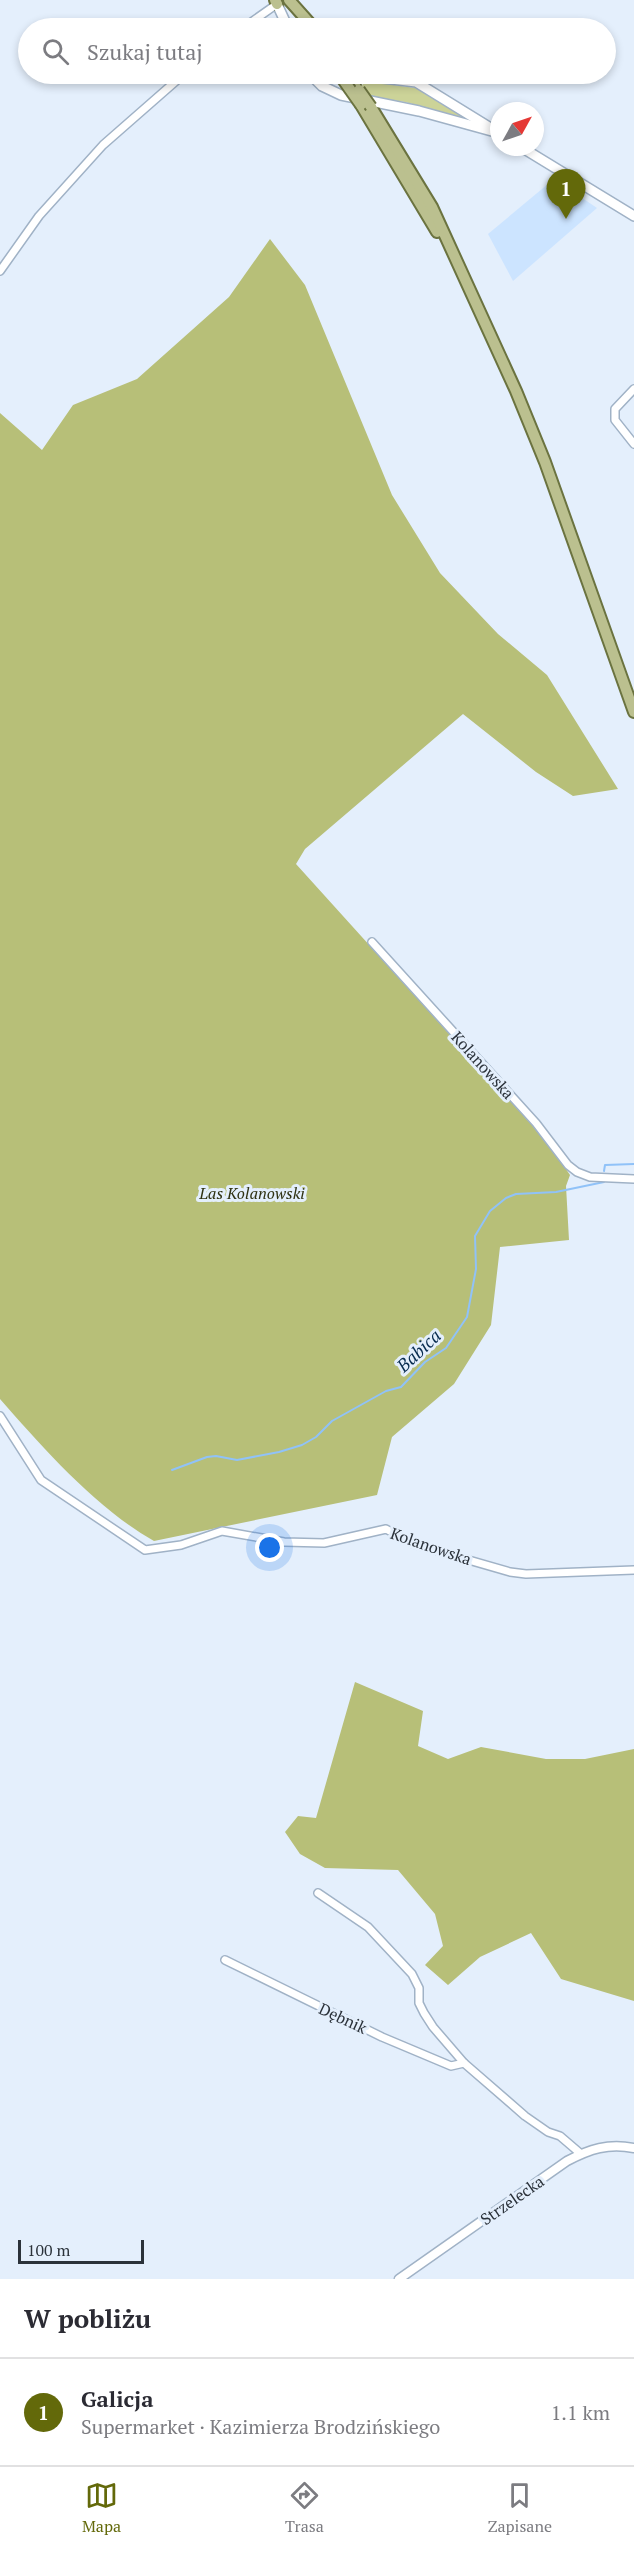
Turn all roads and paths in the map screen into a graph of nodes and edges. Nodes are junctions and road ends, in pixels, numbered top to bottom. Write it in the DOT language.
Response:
graph roads {
  1 [pos="288,0"];
  2 [pos="276,2"];
  3 [pos="256,18"];
  4 [pos="283,18"];
  5 [pos="301,18"];
  6 [pos="305,18"];
  7 [pos="172,84"];
  8 [pos="320,84"];
  9 [pos="352,84"];
  10 [pos="419,84"];
  11 [pos="490,127"];
  12 [pos="490,131"];
  13 [pos="536,156"];
  14 [pos="634,216"];
  15 [pos="0,271"];
  16 [pos="634,389"];
  17 [pos="634,444"];
  18 [pos="634,712"];
  19 [pos="372,942"];
  20 [pos="634,1179"];
  21 [pos="0,1416"];
  22 [pos="634,1570"];
  23 [pos="318,1893"];
  24 [pos="225,1960"];
  25 [pos="464,2063"];
  26 [pos="634,2148"];
  27 [pos="581,2154"];
  28 [pos="399,2279"];
  1 -- 5 [label="main road"];
  1 -- 6 [label="main road"];
  2 -- 3 [label="street"];
  2 -- 4 [label="main road"];
  7 -- 15 [label="street"];
  8 -- 12 [label="main road"];
  9 -- 18 [label="main road, bridge"];
  10 -- 11 [label="main road"];
  13 -- 14 [label="main road"];
  16 -- 17 [label="street"];
  19 -- 20 [label="street, Kolanowska"];
  21 -- 22 [label="street, Kolanowska"];
  23 -- 25 [label="street"];
  24 -- 25 [label="street, Dębnik"];
  25 -- 27 [label="street"];
  26 -- 27 [label="street, Strzelecka"];
  27 -- 28 [label="street, Strzelecka"];
}
